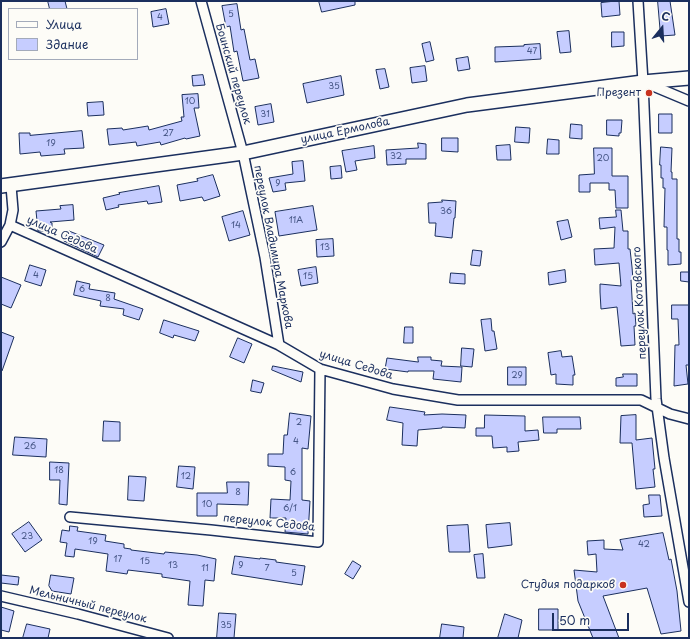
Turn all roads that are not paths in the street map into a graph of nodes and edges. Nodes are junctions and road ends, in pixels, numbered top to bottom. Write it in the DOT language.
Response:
graph roads {
  1 [pos="201,1"];
  2 [pos="638,1"];
  3 [pos="689,78"];
  4 [pos="643,82"];
  5 [pos="689,101"];
  6 [pos="244,153"];
  7 [pos="6,186"];
  8 [pos="10,225"];
  9 [pos="1,242"];
  10 [pos="279,345"];
  11 [pos="320,369"];
  12 [pos="658,409"];
  13 [pos="689,419"];
  14 [pos="70,517"];
  15 [pos="1,596"];
  16 [pos="689,602"];
  17 [pos="168,638"];
  1 -- 6 [label="street, Боинский переулок"];
  2 -- 4 [label="street, переулок Котовского"];
  3 -- 4 [label="street, улица Ермолова"];
  4 -- 5 [label="street"];
  4 -- 6 [label="street, улица Ермолова"];
  4 -- 12 [label="street, переулок Котовского"];
  6 -- 7 [label="street, улица Ермолова"];
  6 -- 10 [label="street, переулок Владимира Маркова"];
  7 -- 8 [label="street, улица Седова"];
  8 -- 9 [label="street"];
  8 -- 10 [label="street, улица Седова"];
  10 -- 11 [label="street, улица Седова"];
  11 -- 12 [label="street, улица Седова"];
  11 -- 14 [label="street, переулок Седова"];
  12 -- 13 [label="street, улица Седова"];
  12 -- 16 [label="street, переулок Котовского"];
  15 -- 17 [label="street, Мельничный переулок"];
}
